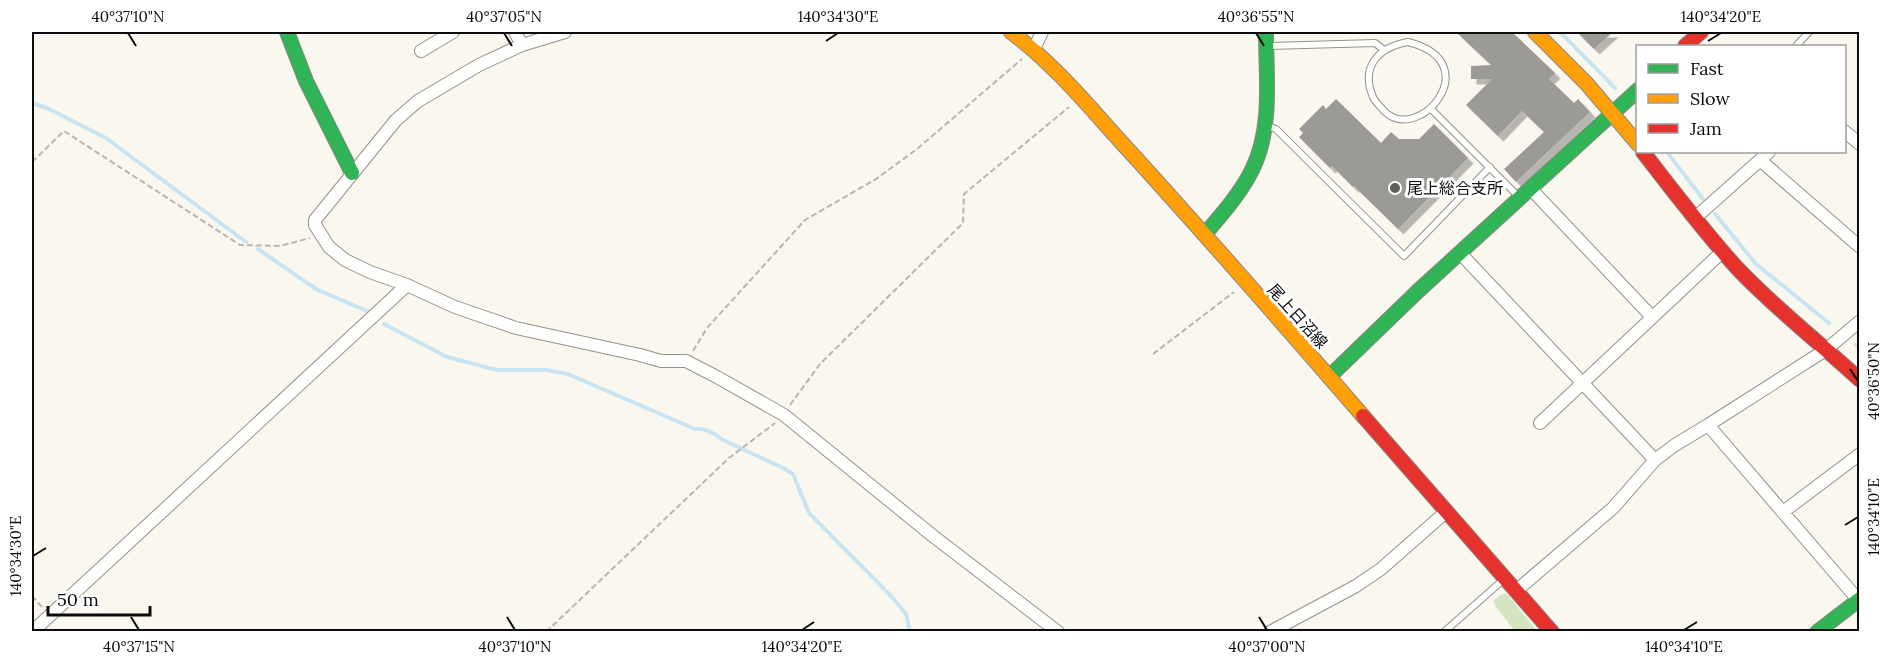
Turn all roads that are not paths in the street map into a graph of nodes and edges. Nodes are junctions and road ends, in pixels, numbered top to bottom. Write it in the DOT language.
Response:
graph roads {
  1 [pos="286,32"];
  2 [pos="453,32"];
  3 [pos="514,32"];
  4 [pos="565,32"];
  5 [pos="1011,32"];
  6 [pos="1042,32"];
  7 [pos="1266,32"];
  8 [pos="1535,32"];
  9 [pos="1701,32"];
  10 [pos="1809,32"];
  11 [pos="522,45"];
  12 [pos="1686,45"];
  13 [pos="1797,45"];
  14 [pos="1265,46"];
  15 [pos="1034,49"];
  16 [pos="1384,50"];
  17 [pos="421,51"];
  18 [pos="1636,92"];
  19 [pos="1431,109"];
  20 [pos="1613,113"];
  21 [pos="1264,125"];
  22 [pos="1846,132"];
  23 [pos="1636,142"];
  24 [pos="1860,144"];
  25 [pos="1644,153"];
  26 [pos="1765,156"];
  27 [pos="1490,168"];
  28 [pos="352,173"];
  29 [pos="1526,194"];
  30 [pos="1695,218"];
  31 [pos="1205,234"];
  32 [pos="1860,247"];
  33 [pos="1722,252"];
  34 [pos="1460,253"];
  35 [pos="407,285"];
  36 [pos="1652,317"];
  37 [pos="1860,321"];
  38 [pos="1827,349"];
  39 [pos="1329,377"];
  40 [pos="1860,380"];
  41 [pos="1583,385"];
  42 [pos="1540,423"];
  43 [pos="1708,425"];
  44 [pos="1860,454"];
  45 [pos="1655,460"];
  46 [pos="1447,511"];
  47 [pos="1784,512"];
  48 [pos="1505,577"];
  49 [pos="1517,590"];
  50 [pos="1859,601"];
  51 [pos="32,632"];
  52 [pos="1058,632"];
  53 [pos="1270,632"];
  54 [pos="1444,632"];
  55 [pos="1552,632"];
  56 [pos="1817,632"];
  1 -- 28 [label="street"];
  2 -- 17 [label="street"];
  3 -- 11 [label="street"];
  4 -- 11 [label="street"];
  5 -- 15 [label="street, 尾上日沼線"];
  6 -- 15 [label="street"];
  7 -- 14 [label="street"];
  8 -- 20 [label="street"];
  9 -- 12 [label="street"];
  10 -- 13 [label="lane"];
  11 -- 28 [label="street"];
  14 -- 16 [label="lane"];
  14 -- 21 [label="street"];
  15 -- 31 [label="street, 尾上日沼線"];
  16 -- 19 [label="lane"];
  16 -- 19 [label="lane"];
  18 -- 20 [label="street"];
  19 -- 27 [label="lane"];
  20 -- 23 [label="street"];
  20 -- 29 [label="street"];
  21 -- 27 [label="lane"];
  21 -- 31 [label="street"];
  22 -- 24 [label="street"];
  25 -- 30 [label="street"];
  26 -- 30 [label="street"];
  26 -- 32 [label="street"];
  27 -- 29 [label="lane"];
  28 -- 35 [label="street"];
  29 -- 34 [label="street"];
  29 -- 36 [label="street"];
  30 -- 33 [label="street"];
  31 -- 39 [label="street, 尾上日沼線"];
  33 -- 36 [label="street"];
  33 -- 38 [label="street"];
  34 -- 39 [label="street"];
  34 -- 41 [label="street"];
  35 -- 51 [label="street"];
  35 -- 52 [label="street"];
  36 -- 41 [label="street"];
  37 -- 38 [label="street"];
  38 -- 40 [label="street"];
  38 -- 43 [label="street"];
  39 -- 46 [label="street, 尾上日沼線"];
  41 -- 42 [label="street"];
  41 -- 45 [label="street"];
  43 -- 45 [label="street"];
  43 -- 47 [label="street"];
  44 -- 47 [label="street"];
  45 -- 49 [label="street"];
  46 -- 48 [label="street, 尾上日沼線"];
  46 -- 53 [label="street"];
  47 -- 50 [label="street"];
  48 -- 49 [label="street, 尾上日沼線"];
  48 -- 54 [label="lane"];
  49 -- 55 [label="street, 尾上日沼線"];
  50 -- 56 [label="street"];
}
